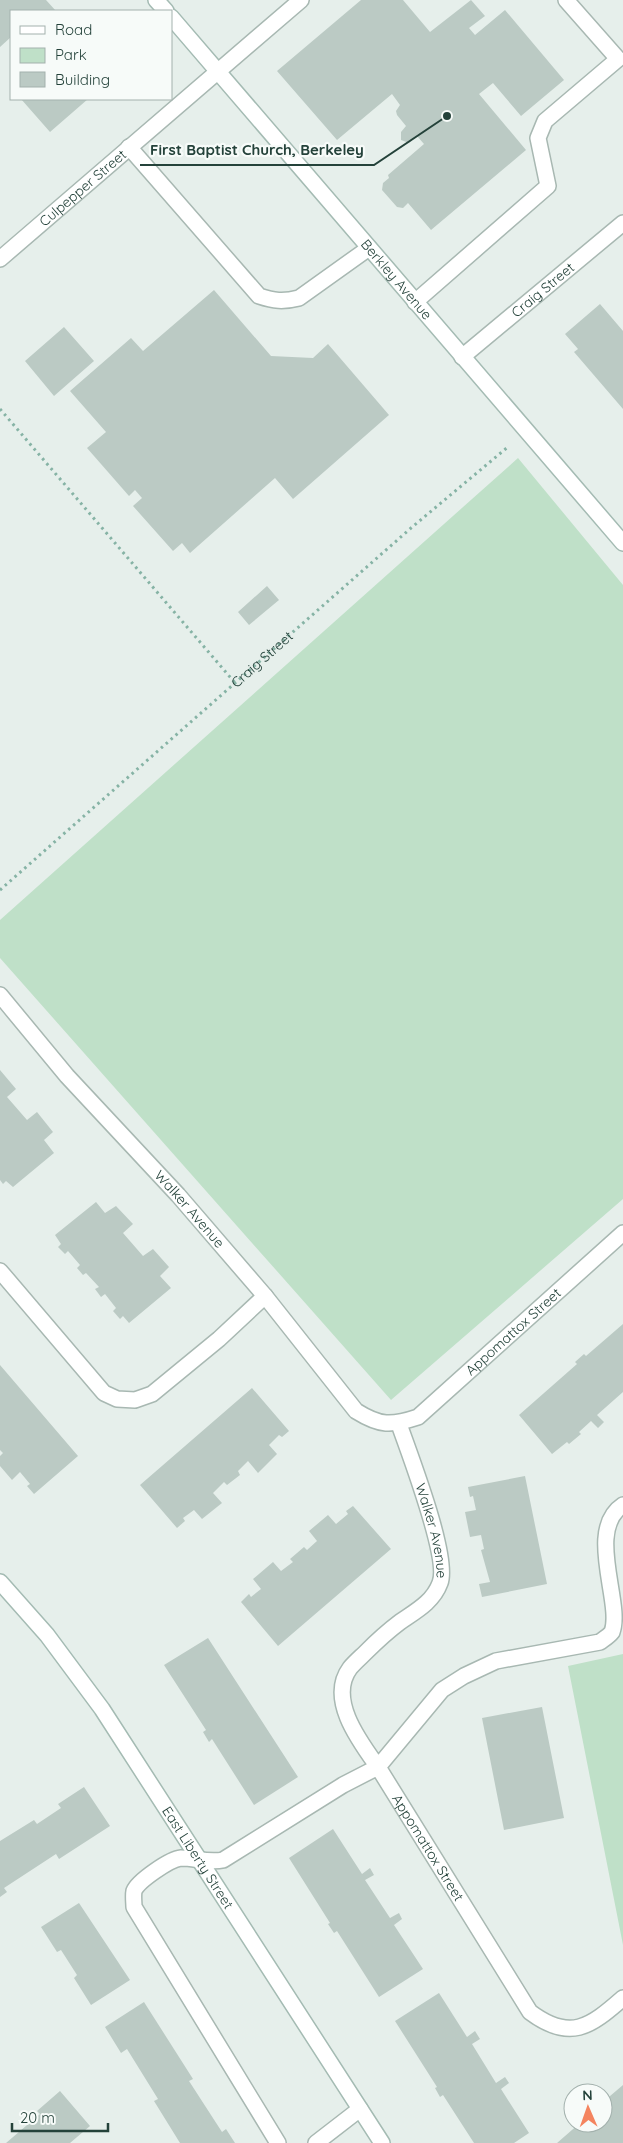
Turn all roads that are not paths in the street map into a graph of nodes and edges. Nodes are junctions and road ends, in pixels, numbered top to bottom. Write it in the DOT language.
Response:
graph roads {
  1 [pos="156,0"];
  2 [pos="301,0"];
  3 [pos="566,0"];
  4 [pos="165,10"];
  5 [pos="172,18"];
  6 [pos="218,71"];
  7 [pos="128,146"];
  8 [pos="623,223"];
  9 [pos="369,248"];
  10 [pos="0,259"];
  11 [pos="415,302"];
  12 [pos="462,357"];
  13 [pos="623,543"];
  14 [pos="0,995"];
  15 [pos="623,1232"];
  16 [pos="0,1271"];
  17 [pos="265,1296"];
  18 [pos="399,1424"];
  19 [pos="623,1505"];
  20 [pos="0,1582"];
  21 [pos="623,1638"];
  22 [pos="600,1642"];
  23 [pos="378,1767"];
  24 [pos="199,1858"];
  25 [pos="623,1998"];
  26 [pos="360,2109"];
  27 [pos="278,2143"];
  28 [pos="316,2143"];
  29 [pos="382,2143"];
  1 -- 4 [label="street"];
  2 -- 6 [label="street, Culpepper Street"];
  3 -- 11 [label="street"];
  5 -- 6 [label="street, Berkley Avenue"];
  6 -- 7 [label="street, Culpepper Street"];
  6 -- 9 [label="street, Berkley Avenue"];
  7 -- 9 [label="street"];
  7 -- 10 [label="street, Culpepper Street"];
  8 -- 12 [label="street, Craig Street"];
  9 -- 11 [label="street, Berkley Avenue"];
  11 -- 12 [label="street, Berkley Avenue"];
  12 -- 13 [label="street, Berkley Avenue"];
  14 -- 17 [label="street, Walker Avenue"];
  15 -- 18 [label="street, Appomattox Street"];
  16 -- 17 [label="street"];
  17 -- 18 [label="street, Walker Avenue"];
  18 -- 23 [label="street, Walker Avenue"];
  19 -- 22 [label="street"];
  20 -- 24 [label="street, East Liberty Street"];
  21 -- 22 [label="street"];
  22 -- 23 [label="street"];
  23 -- 24 [label="street"];
  23 -- 25 [label="street, Appomattox Street"];
  24 -- 26 [label="street, East Liberty Street"];
  24 -- 27 [label="street"];
  26 -- 28 [label="street"];
  26 -- 29 [label="street, East Liberty Street"];
}
